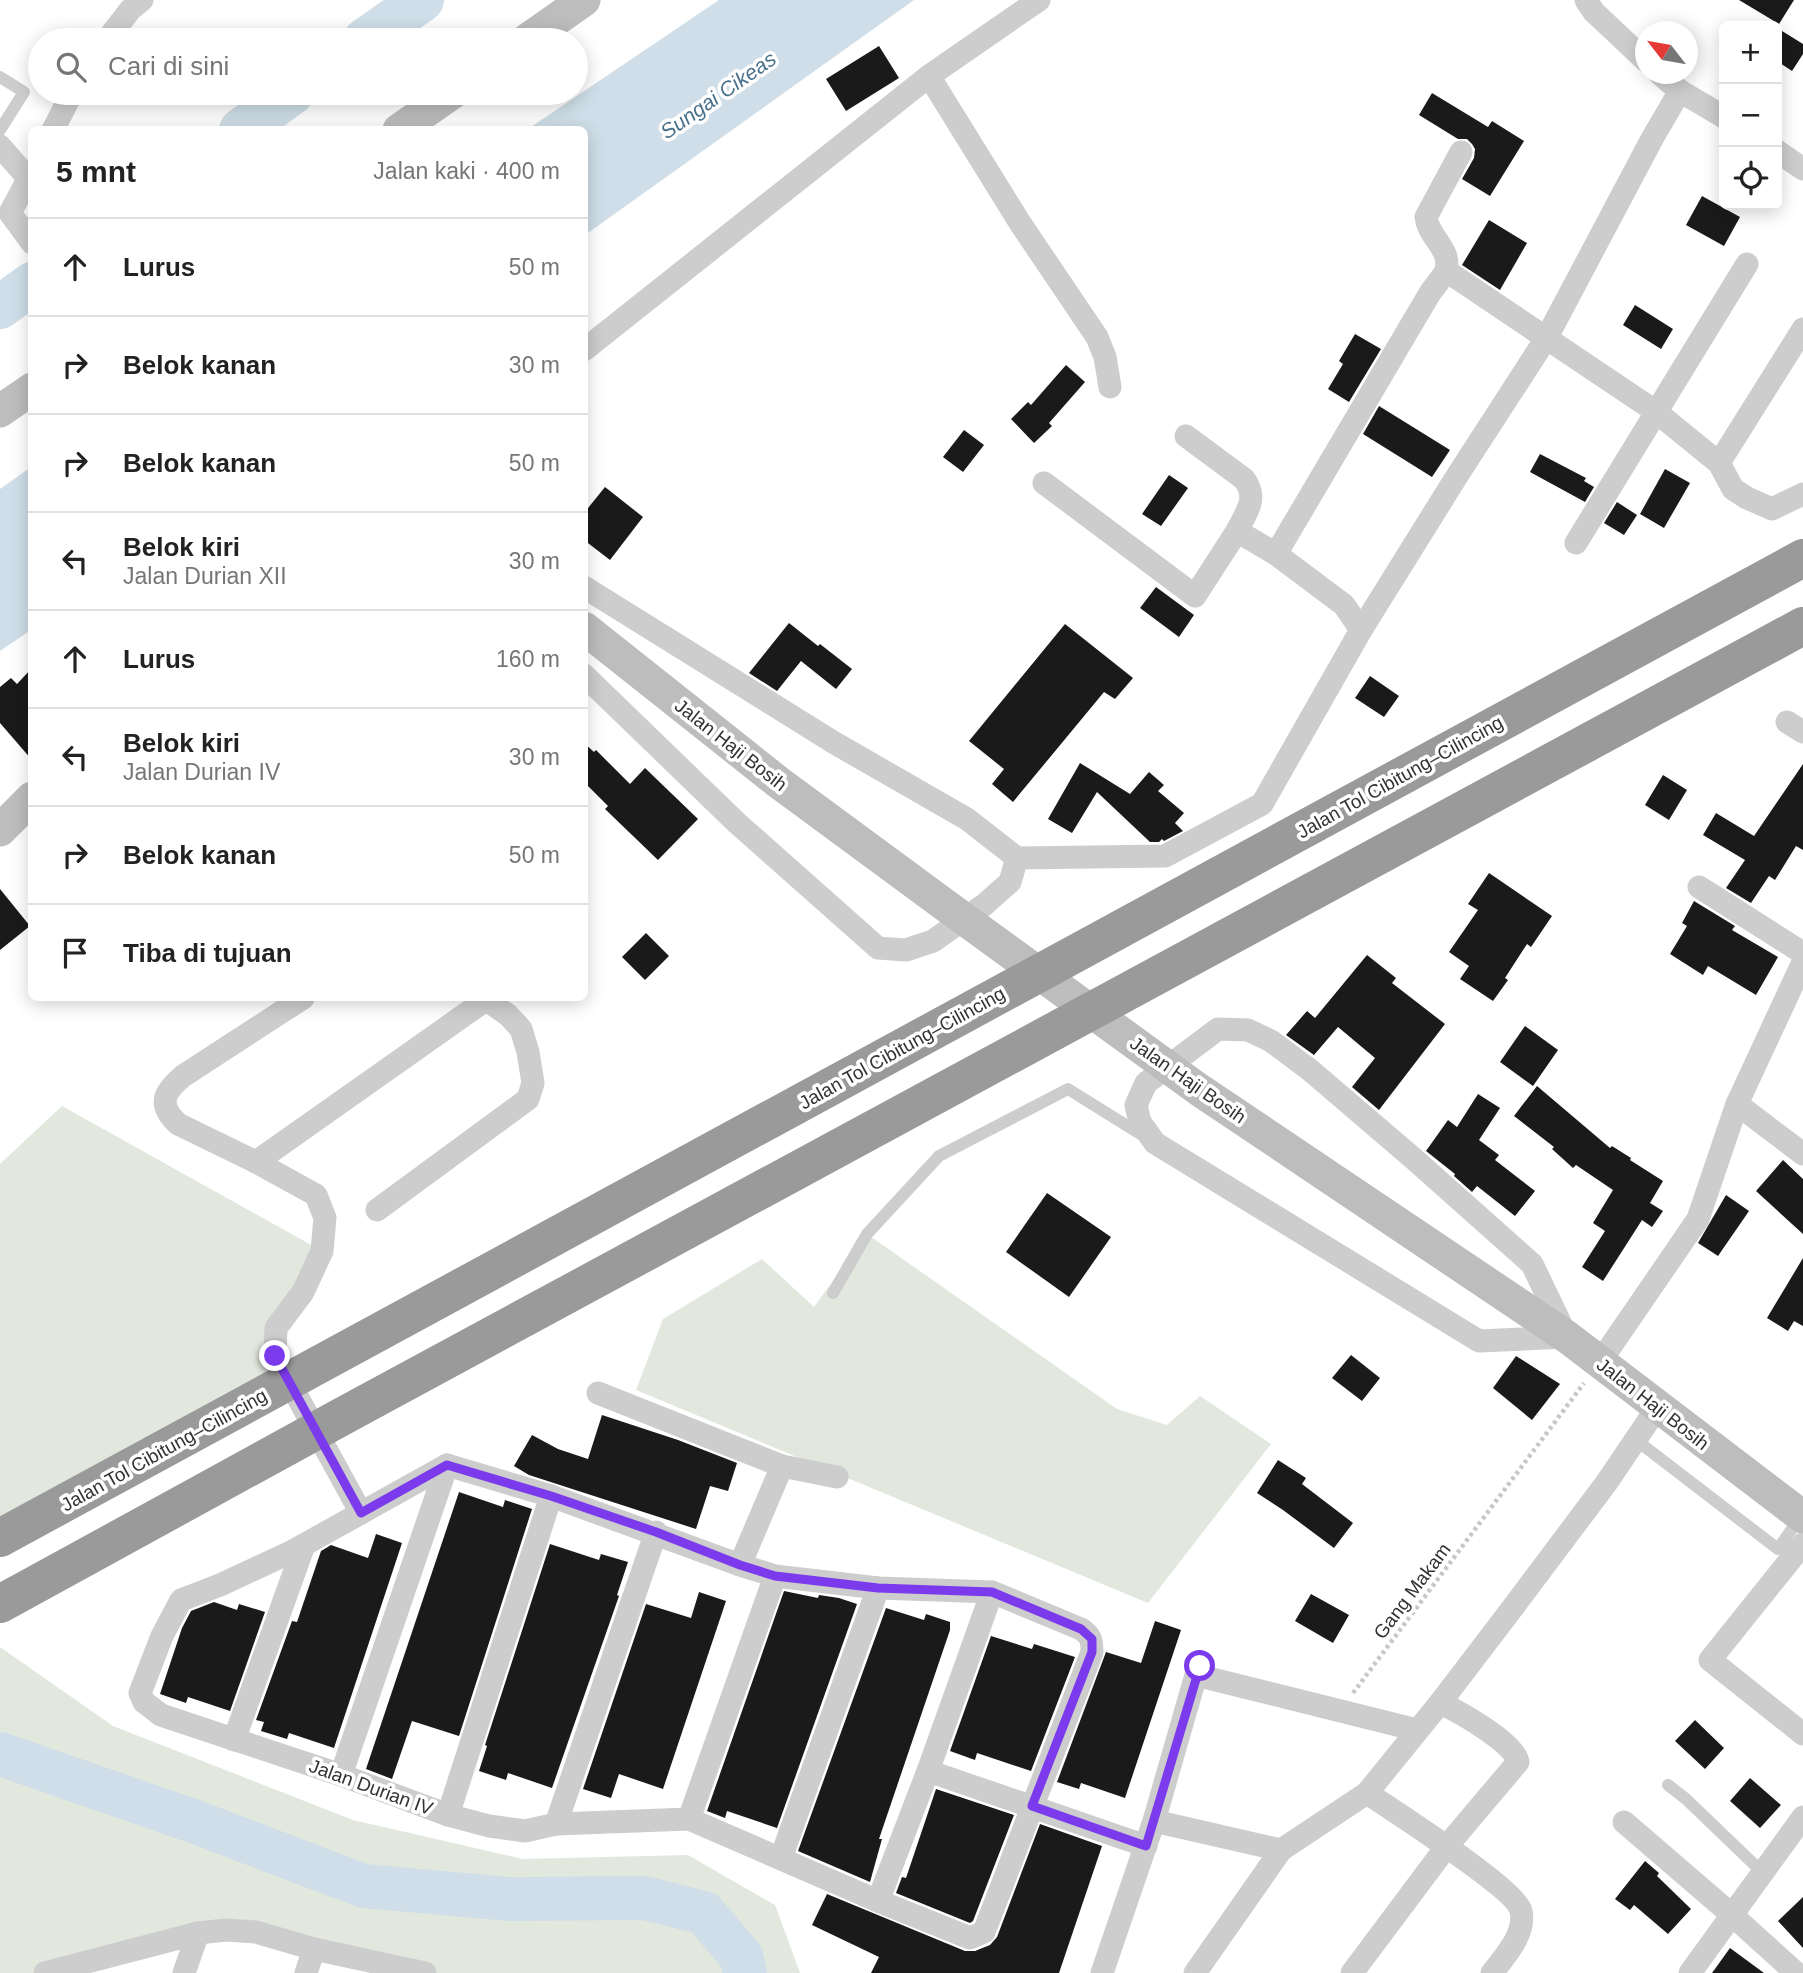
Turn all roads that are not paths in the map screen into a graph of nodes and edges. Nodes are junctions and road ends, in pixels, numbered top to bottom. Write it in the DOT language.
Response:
graph roads {
  1 [pos="584,0"];
  2 [pos="1039,0"];
  3 [pos="1586,0"];
  4 [pos="129,3"];
  5 [pos="114,28"];
  6 [pos="544,28"];
  7 [pos="1635,51"];
  8 [pos="929,76"];
  9 [pos="0,77"];
  10 [pos="1672,84"];
  11 [pos="1680,91"];
  12 [pos="66,105"];
  13 [pos="435,105"];
  14 [pos="1719,114"];
  15 [pos="55,126"];
  16 [pos="405,126"];
  17 [pos="0,130"];
  18 [pos="0,146"];
  19 [pos="1461,152"];
  20 [pos="1782,154"];
  21 [pos="1803,169"];
  22 [pos="28,173"];
  23 [pos="28,178"];
  24 [pos="5,207"];
  25 [pos="28,238"];
  26 [pos="1747,264"];
  27 [pos="1445,274"];
  28 [pos="1803,329"];
  29 [pos="1547,337"];
  30 [pos="588,347"];
  31 [pos="1110,387"];
  32 [pos="28,392"];
  33 [pos="0,411"];
  34 [pos="1655,411"];
  35 [pos="1186,436"];
  36 [pos="1719,463"];
  37 [pos="1044,483"];
  38 [pos="1803,494"];
  39 [pos="1237,531"];
  40 [pos="1576,543"];
  41 [pos="1276,554"];
  42 [pos="1803,558"];
  43 [pos="588,590"];
  44 [pos="1803,626"];
  45 [pos="1361,630"];
  46 [pos="588,631"];
  47 [pos="588,679"];
  48 [pos="28,802"];
  49 [pos="0,830"];
  50 [pos="1017,858"];
  51 [pos="1699,887"];
  52 [pos="1803,953"];
  53 [pos="1803,962"];
  54 [pos="1797,990"];
  55 [pos="298,1001"];
  56 [pos="482,1001"];
  57 [pos="490,1001"];
  58 [pos="1737,1104"];
  59 [pos="1155,1143"];
  60 [pos="1803,1154"];
  61 [pos="256,1162"];
  62 [pos="377,1210"];
  63 [pos="833,1293"];
  64 [pos="1567,1337"];
  65 [pos="1600,1362"];
  66 [pos="597,1393"];
  67 [pos="1657,1408"];
  68 [pos="1636,1440"];
  69 [pos="447,1465"];
  70 [pos="782,1466"];
  71 [pos="837,1477"];
  72 [pos="551,1496"];
  73 [pos="361,1513"];
  74 [pos="1802,1526"];
  75 [pos="656,1532"];
  76 [pos="0,1538"];
  77 [pos="304,1545"];
  78 [pos="740,1565"];
  79 [pos="775,1576"];
  80 [pos="878,1588"];
  81 [pos="992,1592"];
  82 [pos="0,1604"];
  83 [pos="1440,1703"];
  84 [pos="1417,1730"];
  85 [pos="1803,1734"];
  86 [pos="234,1740"];
  87 [pos="928,1771"];
  88 [pos="341,1775"];
  89 [pos="1668,1785"];
  90 [pos="1367,1793"];
  91 [pos="1032,1806"];
  92 [pos="448,1815"];
  93 [pos="1803,1817"];
  94 [pos="689,1819"];
  95 [pos="1154,1821"];
  96 [pos="1624,1822"];
  97 [pos="556,1824"];
  98 [pos="1146,1846"];
  99 [pos="1447,1846"];
  100 [pos="1281,1850"];
  101 [pos="781,1858"];
  102 [pos="1762,1872"];
  103 [pos="877,1901"];
  104 [pos="1732,1915"];
  105 [pos="198,1933"];
  106 [pos="314,1949"];
  107 [pos="72,1970"];
  108 [pos="45,1973"];
  109 [pos="184,1973"];
  110 [pos="306,1973"];
  111 [pos="425,1973"];
  112 [pos="1102,1973"];
  113 [pos="1195,1973"];
  114 [pos="1352,1973"];
  115 [pos="1492,1973"];
  116 [pos="1690,1973"];
  117 [pos="1796,1973"];
  1 -- 6 [label="main road"];
  2 -- 8 [label="street"];
  3 -- 7 [label="street"];
  4 -- 5 [label="street"];
  8 -- 30 [label="street"];
  8 -- 31 [label="street"];
  9 -- 17 [label="lane"];
  10 -- 11 [label="street"];
  11 -- 14 [label="street"];
  11 -- 29 [label="street"];
  12 -- 15 [label="street"];
  13 -- 16 [label="main road"];
  18 -- 22 [label="street"];
  19 -- 27 [label="street"];
  20 -- 21 [label="street"];
  23 -- 24 [label="street"];
  24 -- 25 [label="street"];
  26 -- 34 [label="street"];
  27 -- 29 [label="street"];
  27 -- 41 [label="street"];
  28 -- 36 [label="street"];
  29 -- 34 [label="street"];
  29 -- 45 [label="street"];
  32 -- 33 [label="main road"];
  34 -- 36 [label="street"];
  34 -- 40 [label="street"];
  35 -- 39 [label="street"];
  36 -- 38 [label="street"];
  37 -- 39 [label="street"];
  39 -- 41 [label="street"];
  41 -- 45 [label="street"];
  42 -- 76 [label="highway, Jalan Tol Cibitung–Cilincing"];
  43 -- 50 [label="street"];
  44 -- 82 [label="highway"];
  45 -- 50 [label="street"];
  46 -- 64 [label="main road, Jalan Haji Bosih"];
  47 -- 50 [label="street"];
  48 -- 49 [label="main road"];
  51 -- 52 [label="street"];
  53 -- 54 [label="street"];
  54 -- 58 [label="street"];
  55 -- 61 [label="street"];
  56 -- 61 [label="street"];
  57 -- 62 [label="street"];
  58 -- 60 [label="street"];
  58 -- 65 [label="street"];
  59 -- 63 [label="lane"];
  59 -- 64 [label="street"];
  59 -- 64 [label="street"];
  61 -- 73 [label="street"];
  64 -- 65 [label="main road, Jalan Haji Bosih"];
  65 -- 67 [label="main road, Jalan Haji Bosih"];
  66 -- 70 [label="street"];
  67 -- 68 [label="street"];
  67 -- 74 [label="main road, Jalan Haji Bosih"];
  68 -- 74 [label="lane"];
  68 -- 83 [label="street"];
  69 -- 72 [label="street"];
  69 -- 73 [label="street, Jalan Durian IV"];
  69 -- 88 [label="street"];
  70 -- 71 [label="street"];
  70 -- 78 [label="street"];
  72 -- 75 [label="street"];
  72 -- 92 [label="street"];
  73 -- 77 [label="street, Jalan Durian IV"];
  74 -- 85 [label="street"];
  75 -- 78 [label="street"];
  75 -- 97 [label="street"];
  77 -- 86 [label="street"];
  77 -- 86 [label="street, Jalan Durian IV"];
  78 -- 79 [label="street"];
  79 -- 80 [label="street"];
  79 -- 94 [label="street"];
  80 -- 81 [label="street"];
  80 -- 101 [label="street"];
  81 -- 87 [label="street"];
  81 -- 91 [label="street"];
  83 -- 84 [label="street"];
  83 -- 99 [label="street"];
  84 -- 90 [label="street"];
  84 -- 95 [label="street"];
  86 -- 88 [label="street, Jalan Durian IV"];
  87 -- 91 [label="street"];
  87 -- 103 [label="street"];
  88 -- 92 [label="street, Jalan Durian IV"];
  89 -- 102 [label="lane"];
  90 -- 99 [label="street"];
  90 -- 100 [label="street"];
  91 -- 98 [label="street"];
  91 -- 103 [label="street, Jalan Durian IV"];
  92 -- 97 [label="street, Jalan Durian IV"];
  93 -- 102 [label="street"];
  94 -- 97 [label="street, Jalan Durian IV"];
  94 -- 101 [label="street, Jalan Durian IV"];
  95 -- 98 [label="street"];
  95 -- 100 [label="street"];
  96 -- 104 [label="street"];
  98 -- 112 [label="street"];
  99 -- 114 [label="street"];
  99 -- 115 [label="street"];
  100 -- 113 [label="street"];
  101 -- 103 [label="street, Jalan Durian IV"];
  102 -- 104 [label="street"];
  104 -- 116 [label="street"];
  104 -- 117 [label="street"];
  105 -- 106 [label="street"];
  105 -- 107 [label="street"];
  105 -- 109 [label="street"];
  106 -- 110 [label="street"];
  106 -- 111 [label="street"];
  107 -- 108 [label="street"];
}
